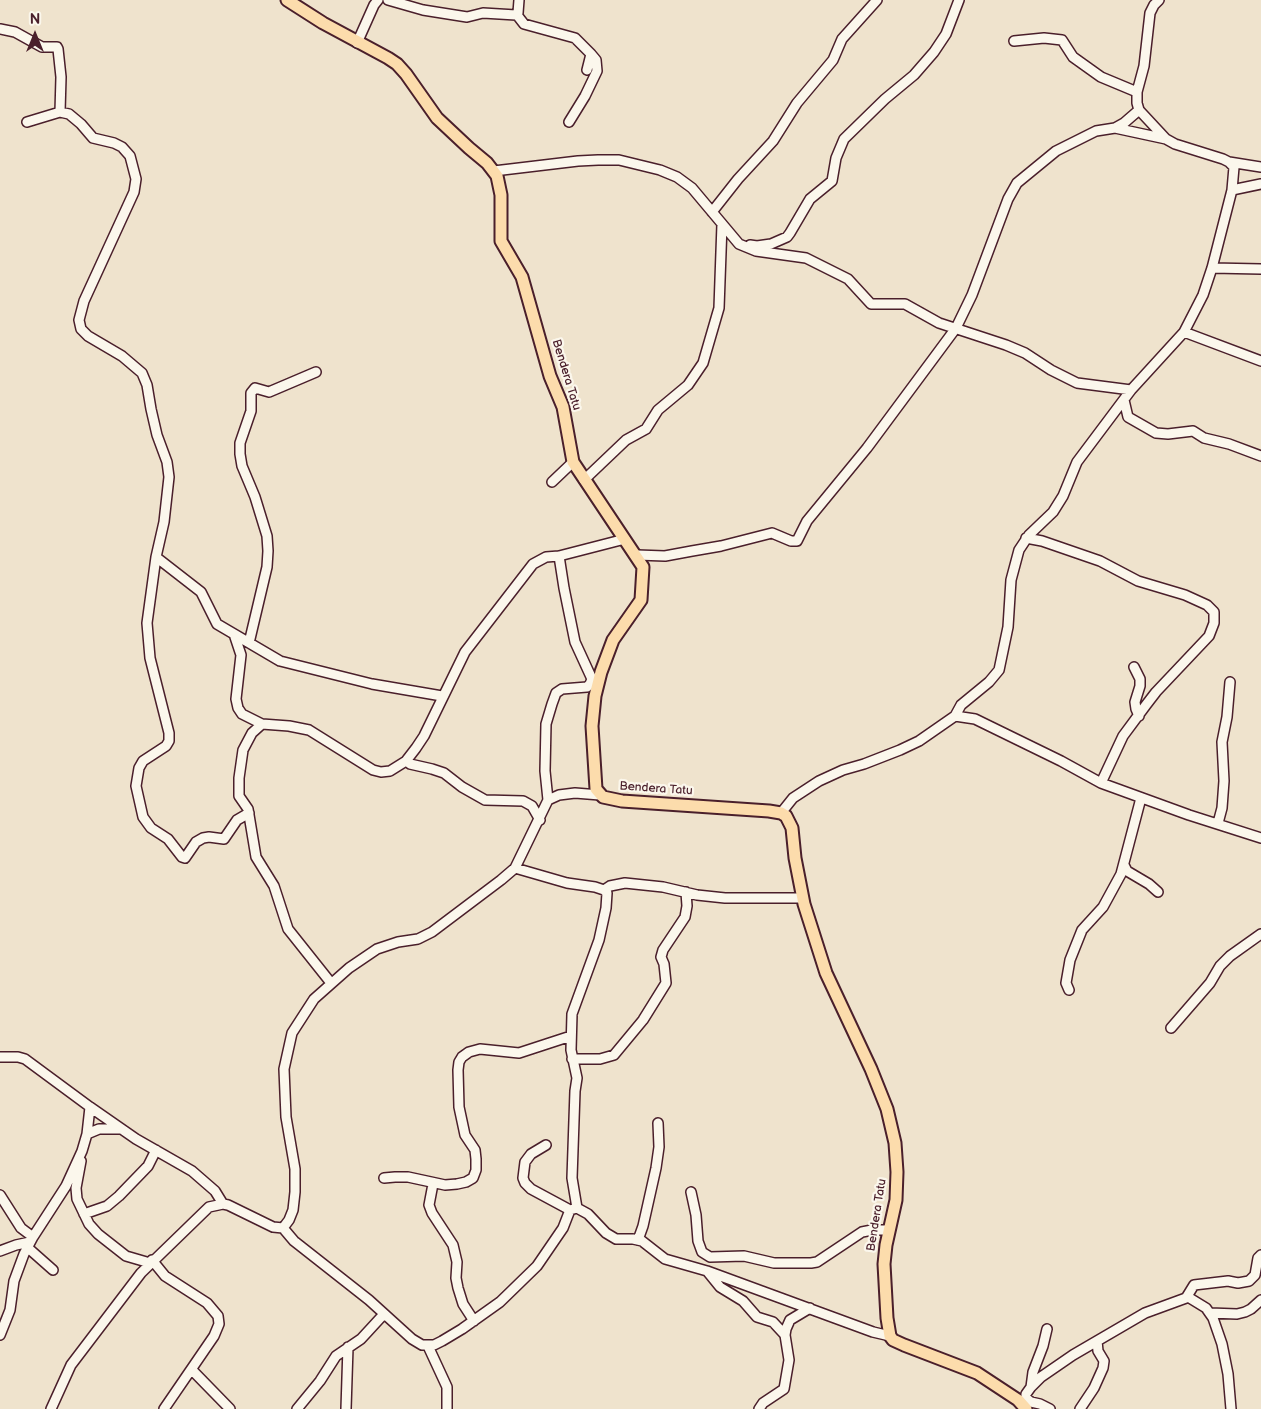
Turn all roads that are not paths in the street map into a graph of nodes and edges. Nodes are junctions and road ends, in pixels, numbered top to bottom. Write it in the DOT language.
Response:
graph roads {
  1 [pos="287,0"];
  2 [pos="378,0"];
  3 [pos="388,0"];
  4 [pos="519,0"];
  5 [pos="877,0"];
  6 [pos="959,0"];
  7 [pos="1159,0"];
  8 [pos="517,15"];
  9 [pos="0,28"];
  10 [pos="1014,41"];
  11 [pos="357,42"];
  12 [pos="591,54"];
  13 [pos="588,70"];
  14 [pos="1137,92"];
  15 [pos="1139,110"];
  16 [pos="60,112"];
  17 [pos="27,122"];
  18 [pos="569,122"];
  19 [pos="1115,128"];
  20 [pos="1166,139"];
  21 [pos="1230,162"];
  22 [pos="1261,166"];
  23 [pos="494,171"];
  24 [pos="1261,184"];
  25 [pos="1232,190"];
  26 [pos="712,212"];
  27 [pos="722,224"];
  28 [pos="739,244"];
  29 [pos="1212,268"];
  30 [pos="1261,269"];
  31 [pos="956,328"];
  32 [pos="1184,332"];
  33 [pos="1261,361"];
  34 [pos="316,372"];
  35 [pos="1131,390"];
  36 [pos="1124,400"];
  37 [pos="1261,456"];
  38 [pos="573,462"];
  39 [pos="584,480"];
  40 [pos="552,482"];
  41 [pos="1026,538"];
  42 [pos="625,539"];
  43 [pos="637,555"];
  44 [pos="559,556"];
  45 [pos="156,557"];
  46 [pos="234,634"];
  47 [pos="249,643"];
  48 [pos="1134,667"];
  49 [pos="595,681"];
  50 [pos="1230,682"];
  51 [pos="442,696"];
  52 [pos="954,716"];
  53 [pos="1139,716"];
  54 [pos="262,724"];
  55 [pos="406,761"];
  56 [pos="1101,783"];
  57 [pos="600,795"];
  58 [pos="1141,798"];
  59 [pos="548,800"];
  60 [pos="249,813"];
  61 [pos="781,813"];
  62 [pos="540,820"];
  63 [pos="1218,823"];
  64 [pos="1261,838"];
  65 [pos="1124,865"];
  66 [pos="515,868"];
  67 [pos="604,890"];
  68 [pos="686,892"];
  69 [pos="1158,892"];
  70 [pos="803,898"];
  71 [pos="1261,934"];
  72 [pos="332,983"];
  73 [pos="1069,990"];
  74 [pos="1172,1028"];
  75 [pos="571,1036"];
  76 [pos="0,1057"];
  77 [pos="572,1060"];
  78 [pos="90,1108"];
  79 [pos="658,1123"];
  80 [pos="121,1129"];
  81 [pos="87,1134"];
  82 [pos="546,1145"];
  83 [pos="156,1150"];
  84 [pos="82,1151"];
  85 [pos="384,1178"];
  86 [pos="433,1184"];
  87 [pos="691,1192"];
  88 [pos="0,1195"];
  89 [pos="223,1204"];
  90 [pos="574,1209"];
  91 [pos="84,1214"];
  92 [pos="283,1228"];
  93 [pos="889,1230"];
  94 [pos="638,1240"];
  95 [pos="30,1242"];
  96 [pos="0,1251"];
  97 [pos="1261,1255"];
  98 [pos="151,1262"];
  99 [pos="1259,1264"];
  100 [pos="53,1270"];
  101 [pos="707,1271"];
  102 [pos="1188,1297"];
  103 [pos="1261,1300"];
  104 [pos="810,1308"];
  105 [pos="1210,1313"];
  106 [pos="384,1314"];
  107 [pos="474,1321"];
  108 [pos="1047,1329"];
  109 [pos="0,1335"];
  110 [pos="785,1336"];
  111 [pos="890,1336"];
  112 [pos="1097,1341"];
  113 [pos="428,1346"];
  114 [pos="348,1347"];
  115 [pos="192,1370"];
  116 [pos="1031,1387"];
  117 [pos="51,1409"];
  118 [pos="164,1409"];
  119 [pos="230,1409"];
  120 [pos="297,1409"];
  121 [pos="346,1409"];
  122 [pos="448,1409"];
  123 [pos="759,1409"];
  124 [pos="1026,1409"];
  125 [pos="1050,1409"];
  126 [pos="1080,1409"];
  127 [pos="1232,1409"];
  1 -- 11 [label="main road"];
  2 -- 11 [label="street"];
  3 -- 8 [label="street"];
  4 -- 8 [label="street"];
  5 -- 26 [label="street"];
  6 -- 28 [label="street"];
  7 -- 14 [label="street"];
  8 -- 12 [label="street"];
  9 -- 16 [label="street"];
  10 -- 14 [label="street"];
  11 -- 23 [label="main road"];
  12 -- 13 [label="street"];
  12 -- 18 [label="street"];
  14 -- 15 [label="street"];
  15 -- 19 [label="street"];
  15 -- 20 [label="street"];
  16 -- 17 [label="street"];
  16 -- 45 [label="street"];
  19 -- 20 [label="street"];
  19 -- 31 [label="street"];
  20 -- 21 [label="street"];
  21 -- 22 [label="street"];
  21 -- 25 [label="street"];
  23 -- 26 [label="street"];
  23 -- 38 [label="main road, Bendera Tatu"];
  24 -- 25 [label="street"];
  25 -- 29 [label="street"];
  26 -- 27 [label="street"];
  27 -- 28 [label="street"];
  27 -- 39 [label="street"];
  28 -- 31 [label="street"];
  29 -- 30 [label="street"];
  29 -- 32 [label="street"];
  31 -- 35 [label="street"];
  31 -- 43 [label="street"];
  32 -- 33 [label="street"];
  32 -- 35 [label="street"];
  34 -- 47 [label="street"];
  35 -- 36 [label="street"];
  36 -- 37 [label="street"];
  36 -- 41 [label="street"];
  38 -- 39 [label="main road, Bendera Tatu"];
  38 -- 40 [label="street"];
  39 -- 42 [label="main road, Bendera Tatu"];
  41 -- 52 [label="street"];
  41 -- 53 [label="street"];
  42 -- 43 [label="main road, Bendera Tatu"];
  42 -- 44 [label="street"];
  43 -- 49 [label="main road, Bendera Tatu"];
  44 -- 49 [label="street"];
  44 -- 51 [label="street"];
  45 -- 46 [label="street"];
  45 -- 60 [label="street"];
  46 -- 47 [label="street"];
  46 -- 54 [label="street"];
  47 -- 51 [label="street"];
  48 -- 53 [label="street"];
  49 -- 57 [label="main road, Bendera Tatu"];
  49 -- 59 [label="street"];
  50 -- 63 [label="street"];
  51 -- 55 [label="street"];
  52 -- 56 [label="street"];
  52 -- 61 [label="street"];
  53 -- 56 [label="street"];
  54 -- 55 [label="street"];
  54 -- 60 [label="street"];
  55 -- 62 [label="street"];
  56 -- 58 [label="street"];
  57 -- 59 [label="street"];
  57 -- 61 [label="main road, Bendera Tatu"];
  58 -- 63 [label="street"];
  58 -- 65 [label="street"];
  59 -- 62 [label="street"];
  60 -- 72 [label="street"];
  61 -- 70 [label="main road, Bendera Tatu"];
  62 -- 66 [label="street"];
  63 -- 64 [label="street"];
  65 -- 69 [label="street"];
  65 -- 73 [label="street"];
  66 -- 67 [label="street"];
  66 -- 72 [label="street"];
  67 -- 68 [label="street"];
  67 -- 75 [label="street"];
  68 -- 70 [label="street"];
  68 -- 77 [label="street"];
  70 -- 93 [label="main road, Bendera Tatu"];
  71 -- 74 [label="street"];
  72 -- 92 [label="street"];
  75 -- 77 [label="street"];
  75 -- 86 [label="street"];
  76 -- 78 [label="street"];
  77 -- 90 [label="street"];
  78 -- 80 [label="street"];
  78 -- 81 [label="street"];
  79 -- 94 [label="street"];
  80 -- 81 [label="street"];
  80 -- 83 [label="street"];
  81 -- 84 [label="street"];
  82 -- 90 [label="street"];
  83 -- 89 [label="street"];
  83 -- 91 [label="street"];
  84 -- 91 [label="street"];
  84 -- 95 [label="street"];
  85 -- 86 [label="street"];
  86 -- 107 [label="street"];
  87 -- 93 [label="street"];
  88 -- 95 [label="street"];
  89 -- 92 [label="street"];
  89 -- 98 [label="street"];
  90 -- 94 [label="street"];
  90 -- 107 [label="street"];
  91 -- 98 [label="street"];
  92 -- 106 [label="street"];
  93 -- 111 [label="main road, Bendera Tatu"];
  94 -- 101 [label="street"];
  95 -- 96 [label="street"];
  95 -- 100 [label="street"];
  95 -- 109 [label="street"];
  97 -- 99 [label="street"];
  98 -- 115 [label="street"];
  98 -- 117 [label="street"];
  99 -- 102 [label="street"];
  101 -- 104 [label="street"];
  101 -- 110 [label="street"];
  102 -- 105 [label="street"];
  102 -- 112 [label="street"];
  103 -- 105 [label="street"];
  104 -- 110 [label="street"];
  104 -- 111 [label="street"];
  105 -- 127 [label="street"];
  106 -- 113 [label="street"];
  106 -- 114 [label="street"];
  107 -- 113 [label="street"];
  108 -- 116 [label="street"];
  110 -- 123 [label="street"];
  111 -- 124 [label="main road"];
  112 -- 116 [label="street"];
  112 -- 126 [label="street"];
  113 -- 122 [label="street"];
  114 -- 120 [label="street"];
  114 -- 121 [label="street"];
  115 -- 118 [label="street"];
  115 -- 119 [label="street"];
  116 -- 125 [label="street"];
}
